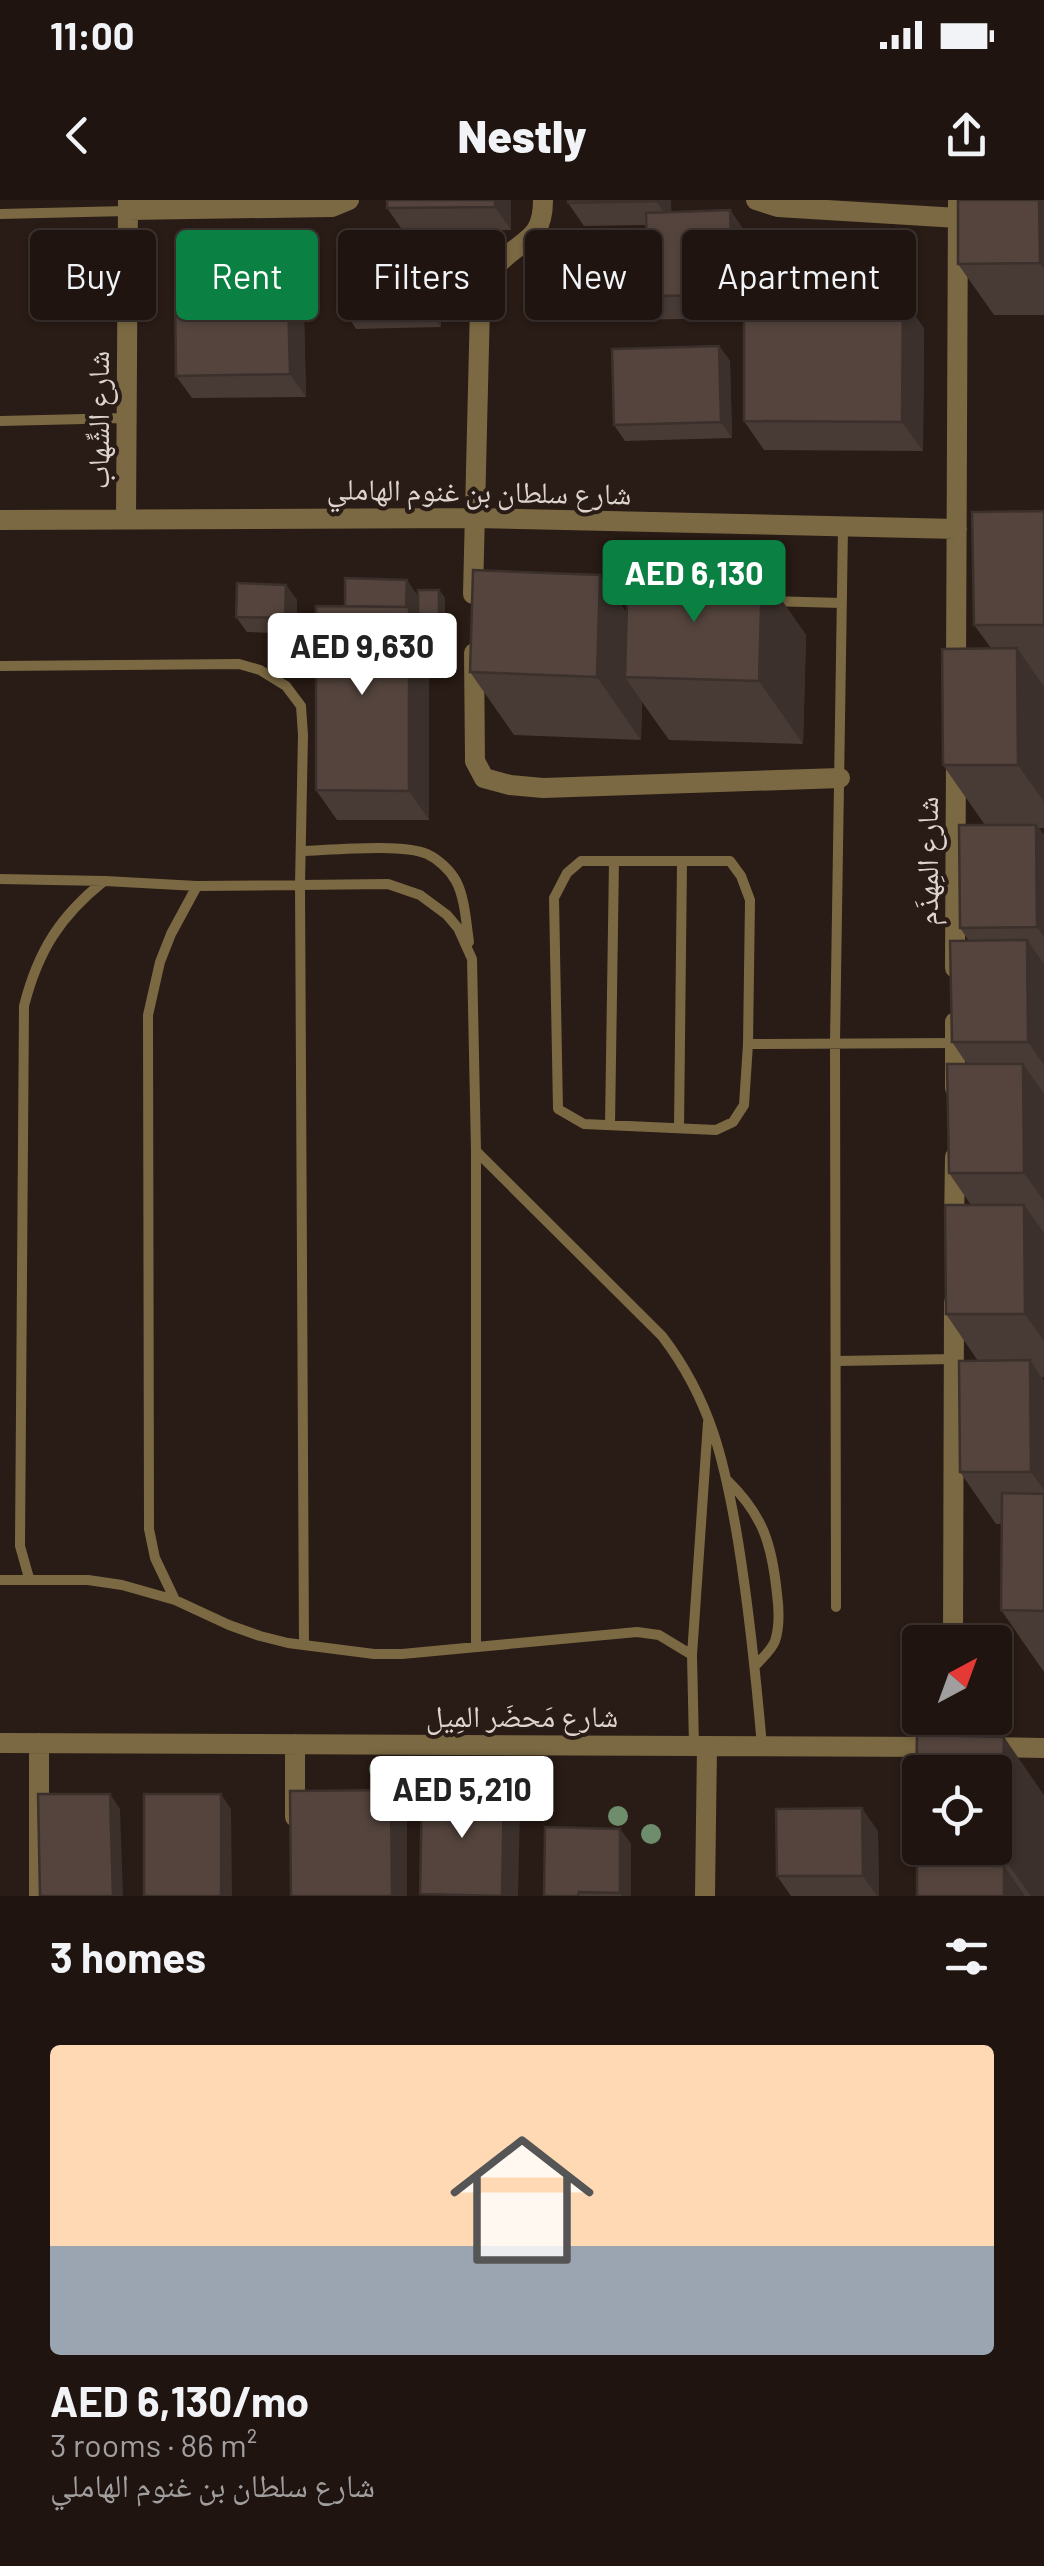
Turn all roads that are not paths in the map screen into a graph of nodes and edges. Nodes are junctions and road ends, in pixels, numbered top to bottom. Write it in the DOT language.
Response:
graph roads {
  1 [pos="349,200"];
  2 [pos="543,200"];
  3 [pos="756,200"];
  4 [pos="128,205"];
  5 [pos="958,209"];
  6 [pos="0,214"];
  7 [pos="127,418"];
  8 [pos="0,421"];
  9 [pos="475,518"];
  10 [pos="0,520"];
  11 [pos="126,520"];
  12 [pos="843,526"];
  13 [pos="957,529"];
  14 [pos="764,600"];
  15 [pos="841,602"];
  16 [pos="0,666"];
  17 [pos="956,687"];
  18 [pos="956,746"];
  19 [pos="840,778"];
  20 [pos="302,850"];
  21 [pos="614,862"];
  22 [pos="682,862"];
  23 [pos="0,879"];
  24 [pos="105,881"];
  25 [pos="300,884"];
  26 [pos="197,886"];
  27 [pos="472,959"];
  28 [pos="836,1042"];
  29 [pos="955,1043"];
  30 [pos="748,1044"];
  31 [pos="955,1102"];
  32 [pos="610,1125"];
  33 [pos="679,1128"];
  34 [pos="955,1142"];
  35 [pos="476,1151"];
  36 [pos="954,1241"];
  37 [pos="954,1280"];
  38 [pos="954,1360"];
  39 [pos="837,1361"];
  40 [pos="709,1416"];
  41 [pos="728,1480"];
  42 [pos="29,1578"];
  43 [pos="0,1580"];
  44 [pos="175,1600"];
  45 [pos="836,1607"];
  46 [pos="953,1625"];
  47 [pos="304,1645"];
  48 [pos="476,1646"];
  49 [pos="692,1655"];
  50 [pos="755,1666"];
  51 [pos="953,1735"];
  52 [pos="0,1743"];
  53 [pos="40,1743"];
  54 [pos="295,1744"];
  55 [pos="700,1746"];
  56 [pos="762,1746"];
  57 [pos="953,1747"];
  58 [pos="1044,1748"];
  59 [pos="953,1755"];
  60 [pos="294,1839"];
  61 [pos="39,1896"];
  62 [pos="705,1896"];
  1 -- 4 [label="street"];
  2 -- 9 [label="street"];
  3 -- 5 [label="street"];
  4 -- 6 [label="lane"];
  4 -- 7 [label="street, شارع الشِّهاب"];
  5 -- 13 [label="street"];
  7 -- 8 [label="lane"];
  7 -- 11 [label="street, شارع الشِّهاب"];
  9 -- 11 [label="street, شارع سلطان بن غنوم الهاملي"];
  9 -- 12 [label="street, شارع سلطان بن غنوم الهاملي"];
  9 -- 19 [label="street"];
  10 -- 11 [label="street, شارع سلطان بن غنوم الهاملي"];
  12 -- 13 [label="street, شارع سلطان بن غنوم الهاملي"];
  12 -- 15 [label="lane"];
  13 -- 17 [label="street"];
  14 -- 15 [label="lane"];
  15 -- 19 [label="lane"];
  16 -- 20 [label="lane"];
  18 -- 29 [label="street, شارع المِهذَم"];
  19 -- 28 [label="lane"];
  20 -- 25 [label="lane"];
  20 -- 27 [label="lane"];
  21 -- 22 [label="lane"];
  21 -- 32 [label="lane"];
  21 -- 32 [label="lane"];
  22 -- 30 [label="lane"];
  22 -- 33 [label="lane"];
  23 -- 24 [label="lane"];
  24 -- 26 [label="lane"];
  24 -- 42 [label="lane"];
  25 -- 26 [label="lane"];
  25 -- 27 [label="lane"];
  25 -- 47 [label="lane"];
  26 -- 44 [label="lane"];
  27 -- 35 [label="lane"];
  28 -- 29 [label="lane"];
  28 -- 30 [label="lane"];
  28 -- 39 [label="lane"];
  29 -- 31 [label="street, شارع المِهذَم"];
  30 -- 33 [label="lane"];
  32 -- 33 [label="lane"];
  34 -- 36 [label="street"];
  35 -- 40 [label="lane"];
  35 -- 48 [label="lane"];
  37 -- 38 [label="street"];
  38 -- 39 [label="lane"];
  38 -- 46 [label="street"];
  39 -- 45 [label="lane"];
  40 -- 41 [label="lane"];
  40 -- 49 [label="lane"];
  41 -- 50 [label="lane"];
  41 -- 50 [label="lane"];
  42 -- 43 [label="lane"];
  42 -- 44 [label="lane"];
  44 -- 47 [label="lane"];
  47 -- 48 [label="lane"];
  48 -- 49 [label="lane"];
  49 -- 55 [label="lane"];
  50 -- 56 [label="lane"];
  51 -- 57 [label="street"];
  52 -- 53 [label="street, شارع مَحضَر المِيل"];
  53 -- 54 [label="street, شارع مَحضَر المِيل"];
  53 -- 61 [label="street"];
  54 -- 55 [label="street, شارع مَحضَر المِيل"];
  54 -- 60 [label="street"];
  55 -- 56 [label="street, شارع مَحضَر المِيل"];
  55 -- 62 [label="street"];
  56 -- 57 [label="street, شارع مَحضَر المِيل"];
  57 -- 58 [label="street, شارع مَحضَر المِيل"];
  57 -- 59 [label="street"];
}
